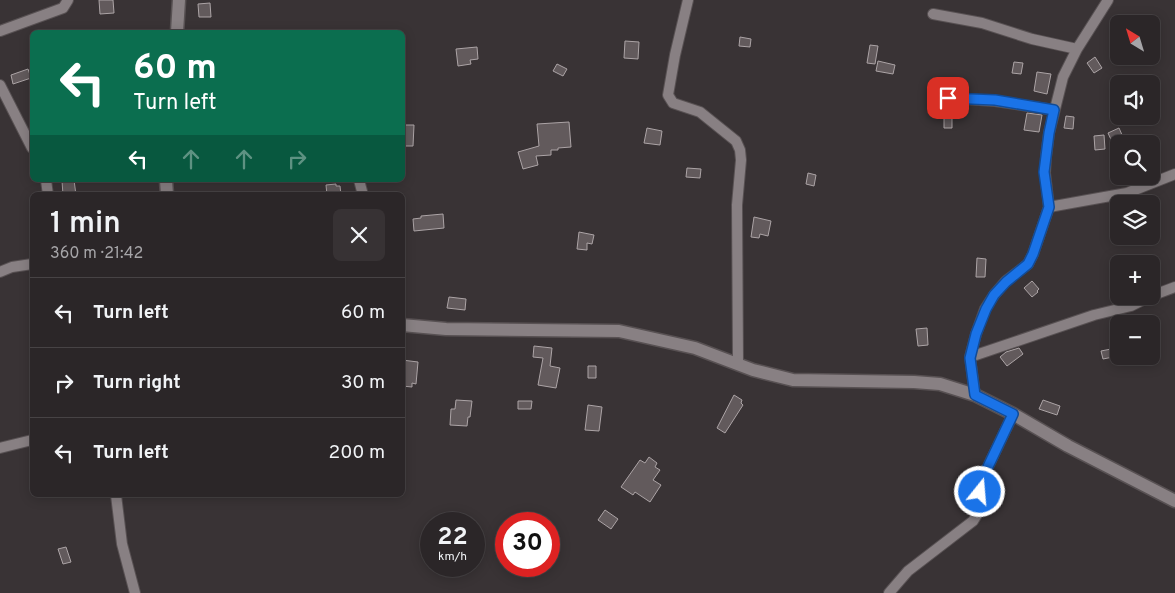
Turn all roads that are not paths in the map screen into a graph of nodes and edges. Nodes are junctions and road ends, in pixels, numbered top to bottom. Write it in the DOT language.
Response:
graph roads {
  1 [pos="68,0"];
  2 [pos="180,0"];
  3 [pos="688,0"];
  4 [pos="1108,0"];
  5 [pos="933,14"];
  6 [pos="177,30"];
  7 [pos="0,31"];
  8 [pos="1077,49"];
  9 [pos="0,84"];
  10 [pos="933,96"];
  11 [pos="1054,110"];
  12 [pos="30,144"];
  13 [pos="1175,174"];
  14 [pos="1049,207"];
  15 [pos="30,264"];
  16 [pos="0,272"];
  17 [pos="1175,287"];
  18 [pos="1160,293"];
  19 [pos="1132,305"];
  20 [pos="405,325"];
  21 [pos="970,358"];
  22 [pos="738,363"];
  23 [pos="975,395"];
  24 [pos="1013,414"];
  25 [pos="30,440"];
  26 [pos="0,448"];
  27 [pos="116,497"];
  28 [pos="1175,501"];
  29 [pos="135,593"];
  30 [pos="889,593"];
  1 -- 7 [label="street"];
  2 -- 6 [label="street"];
  3 -- 22 [label="street"];
  4 -- 8 [label="street"];
  5 -- 8 [label="street"];
  8 -- 11 [label="street"];
  9 -- 12 [label="street"];
  10 -- 11 [label="street"];
  11 -- 14 [label="street"];
  13 -- 14 [label="street"];
  14 -- 21 [label="street"];
  15 -- 16 [label="street"];
  17 -- 18 [label="street"];
  19 -- 21 [label="street"];
  20 -- 22 [label="street"];
  21 -- 23 [label="street"];
  22 -- 23 [label="street"];
  23 -- 24 [label="street"];
  24 -- 28 [label="street"];
  24 -- 30 [label="street"];
  25 -- 26 [label="street"];
  27 -- 29 [label="street"];
}
